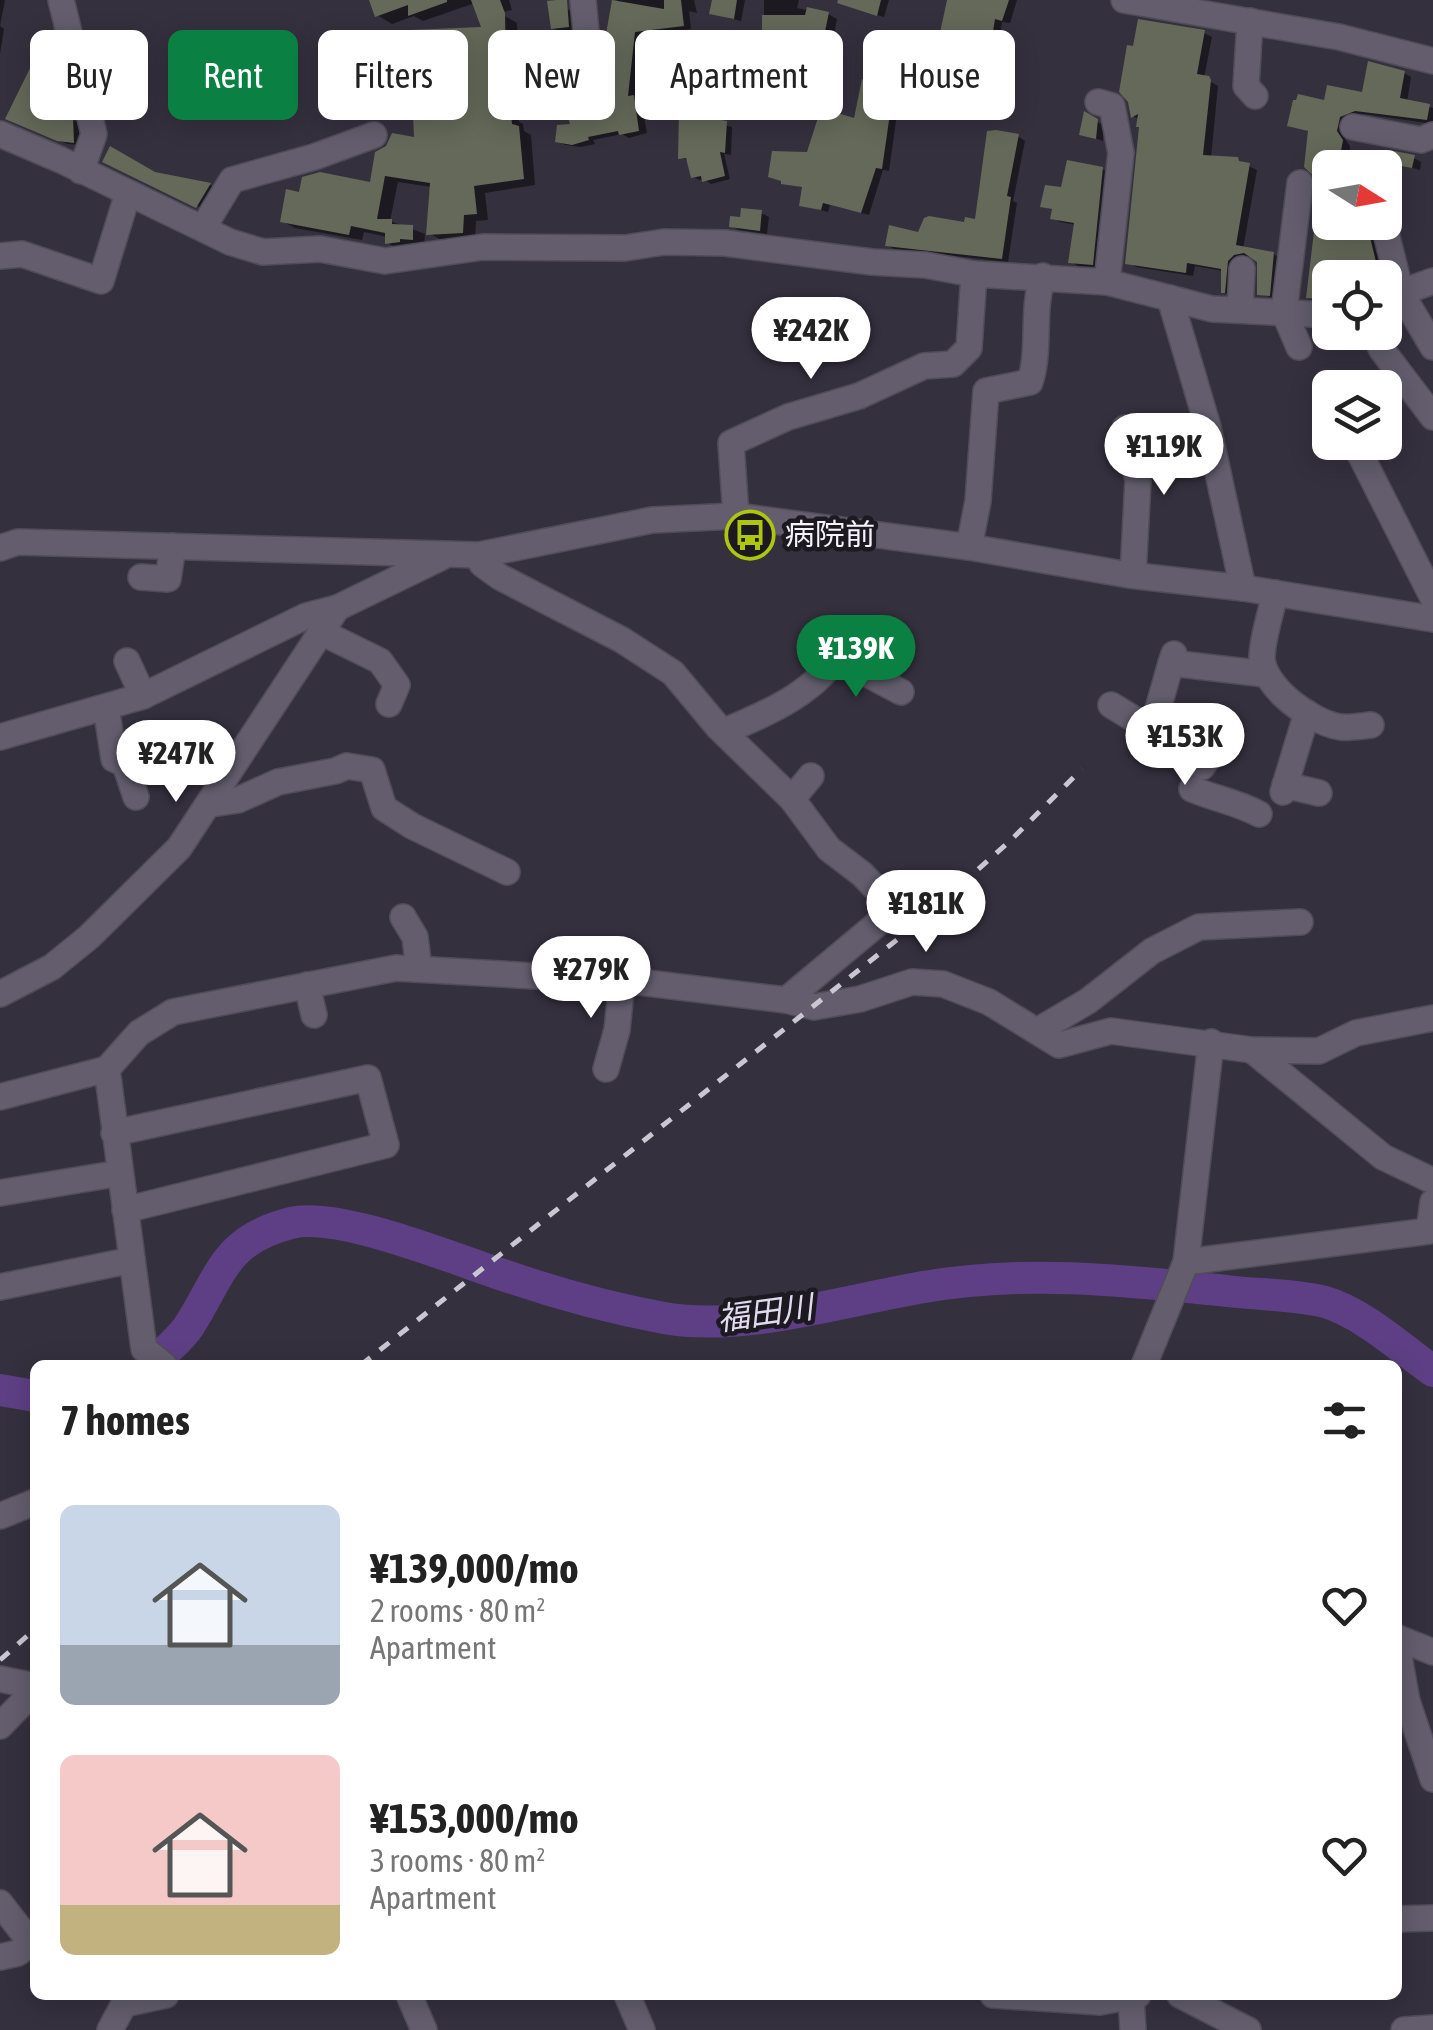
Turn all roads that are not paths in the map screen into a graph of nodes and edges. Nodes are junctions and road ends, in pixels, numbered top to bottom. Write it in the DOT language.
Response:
graph roads {
  1 [pos="61,0"];
  2 [pos="582,0"];
  3 [pos="1124,0"];
  4 [pos="1250,21"];
  5 [pos="586,30"];
  6 [pos="1433,61"];
  7 [pos="1255,96"];
  8 [pos="1098,102"];
  9 [pos="1354,126"];
  10 [pos="0,134"];
  11 [pos="374,135"];
  12 [pos="1433,135"];
  13 [pos="81,171"];
  14 [pos="1300,183"];
  15 [pos="128,193"];
  16 [pos="204,228"];
  17 [pos="0,256"];
  18 [pos="1242,269"];
  19 [pos="974,274"];
  20 [pos="1043,276"];
  21 [pos="1433,280"];
  22 [pos="1107,282"];
  23 [pos="1402,292"];
  24 [pos="1170,298"];
  25 [pos="1402,307"];
  26 [pos="1240,310"];
  27 [pos="1284,312"];
  28 [pos="1312,313"];
  29 [pos="1433,346"];
  30 [pos="1299,347"];
  31 [pos="1382,350"];
  32 [pos="1429,403"];
  33 [pos="1126,428"];
  34 [pos="1363,460"];
  35 [pos="736,516"];
  36 [pos="6,541"];
  37 [pos="174,546"];
  38 [pos="969,547"];
  39 [pos="447,555"];
  40 [pos="479,555"];
  41 [pos="1133,575"];
  42 [pos="141,577"];
  43 [pos="1243,588"];
  44 [pos="1274,593"];
  45 [pos="1433,598"];
  46 [pos="336,608"];
  47 [pos="1433,619"];
  48 [pos="321,632"];
  49 [pos="127,661"];
  50 [pos="1265,674"];
  51 [pos="901,692"];
  52 [pos="143,696"];
  53 [pos="400,696"];
  54 [pos="1111,705"];
  55 [pos="106,707"];
  56 [pos="1307,713"];
  57 [pos="1372,725"];
  58 [pos="1152,730"];
  59 [pos="725,731"];
  60 [pos="0,737"];
  61 [pos="811,776"];
  62 [pos="1319,793"];
  63 [pos="136,798"];
  64 [pos="792,799"];
  65 [pos="210,804"];
  66 [pos="1259,814"];
  67 [pos="507,872"];
  68 [pos="402,917"];
  69 [pos="1300,922"];
  70 [pos="419,970"];
  71 [pos="622,981"];
  72 [pos="307,986"];
  73 [pos="0,994"];
  74 [pos="786,1000"];
  75 [pos="314,1015"];
  76 [pos="1433,1018"];
  77 [pos="1037,1031"];
  78 [pos="1211,1042"];
  79 [pos="1252,1050"];
  80 [pos="606,1069"];
  81 [pos="107,1070"];
  82 [pos="0,1096"];
  83 [pos="114,1132"];
  84 [pos="120,1173"];
  85 [pos="1433,1181"];
  86 [pos="0,1193"];
  87 [pos="1433,1202"];
  88 [pos="125,1210"];
  89 [pos="132,1260"];
  90 [pos="1186,1262"];
  91 [pos="0,1287"];
  92 [pos="158,1360"];
  93 [pos="1146,1360"];
  94 [pos="30,1504"];
  95 [pos="0,1516"];
  96 [pos="1402,1640"];
  97 [pos="1433,1652"];
  98 [pos="1402,1673"];
  99 [pos="22,1684"];
  100 [pos="0,1726"];
  101 [pos="1433,1779"];
  102 [pos="0,1903"];
  103 [pos="1433,1918"];
  104 [pos="1402,1920"];
  105 [pos="30,1939"];
  106 [pos="30,1946"];
  107 [pos="0,1957"];
  108 [pos="143,2000"];
  109 [pos="411,2000"];
  110 [pos="629,2000"];
  111 [pos="1069,2000"];
  112 [pos="1111,2000"];
  113 [pos="1134,2000"];
  114 [pos="1190,2000"];
  115 [pos="1433,2028"];
  116 [pos="110,2030"];
  117 [pos="424,2030"];
  118 [pos="642,2030"];
  119 [pos="1133,2030"];
  120 [pos="1248,2030"];
  121 [pos="1404,2030"];
  1 -- 13 [label="street"];
  2 -- 5 [label="street"];
  3 -- 4 [label="street"];
  4 -- 6 [label="street"];
  4 -- 7 [label="street"];
  8 -- 22 [label="street"];
  9 -- 12 [label="street"];
  10 -- 13 [label="street"];
  11 -- 16 [label="street"];
  13 -- 15 [label="street"];
  14 -- 27 [label="street"];
  15 -- 16 [label="street"];
  15 -- 17 [label="street"];
  16 -- 19 [label="street"];
  18 -- 26 [label="street"];
  19 -- 20 [label="street"];
  19 -- 35 [label="street"];
  20 -- 22 [label="street"];
  20 -- 38 [label="street"];
  21 -- 23 [label="street"];
  22 -- 24 [label="street"];
  24 -- 26 [label="street"];
  24 -- 43 [label="street"];
  25 -- 29 [label="street"];
  26 -- 27 [label="street"];
  27 -- 28 [label="street"];
  27 -- 30 [label="street"];
  31 -- 32 [label="street"];
  33 -- 41 [label="street"];
  34 -- 45 [label="street"];
  35 -- 38 [label="street"];
  35 -- 40 [label="street"];
  36 -- 37 [label="street"];
  37 -- 39 [label="street"];
  37 -- 42 [label="street"];
  38 -- 41 [label="street"];
  39 -- 40 [label="street"];
  39 -- 46 [label="street"];
  40 -- 59 [label="street"];
  41 -- 43 [label="street"];
  43 -- 44 [label="street"];
  44 -- 47 [label="street"];
  44 -- 50 [label="street"];
  46 -- 48 [label="street"];
  46 -- 52 [label="street"];
  48 -- 53 [label="street"];
  48 -- 65 [label="street"];
  49 -- 52 [label="street"];
  50 -- 56 [label="street"];
  50 -- 58 [label="street"];
  51 -- 59 [label="street"];
  52 -- 55 [label="street"];
  54 -- 58 [label="street"];
  55 -- 60 [label="street"];
  55 -- 63 [label="street"];
  56 -- 57 [label="street"];
  56 -- 62 [label="street"];
  58 -- 66 [label="street"];
  59 -- 64 [label="street"];
  61 -- 64 [label="street"];
  64 -- 74 [label="street"];
  65 -- 67 [label="street"];
  65 -- 73 [label="street"];
  68 -- 70 [label="street"];
  69 -- 77 [label="street"];
  70 -- 71 [label="street"];
  70 -- 72 [label="street"];
  71 -- 74 [label="street"];
  71 -- 80 [label="street"];
  72 -- 75 [label="street"];
  72 -- 81 [label="street"];
  74 -- 77 [label="street"];
  76 -- 79 [label="street"];
  77 -- 78 [label="street"];
  78 -- 79 [label="street"];
  78 -- 90 [label="street"];
  79 -- 85 [label="street"];
  81 -- 82 [label="street"];
  81 -- 83 [label="street"];
  83 -- 84 [label="street"];
  83 -- 88 [label="street"];
  84 -- 86 [label="street"];
  84 -- 88 [label="street"];
  87 -- 90 [label="street"];
  88 -- 89 [label="street"];
  89 -- 91 [label="street"];
  89 -- 92 [label="street"];
  90 -- 93 [label="street"];
  94 -- 95 [label="street"];
  96 -- 97 [label="street"];
  98 -- 101 [label="street"];
  99 -- 100 [label="street"];
  102 -- 105 [label="street"];
  103 -- 104 [label="street"];
  106 -- 107 [label="street"];
  108 -- 116 [label="street"];
  109 -- 117 [label="street"];
  110 -- 118 [label="street"];
  111 -- 112 [label="street"];
  113 -- 119 [label="street"];
  114 -- 120 [label="street"];
  115 -- 121 [label="street"];
}
